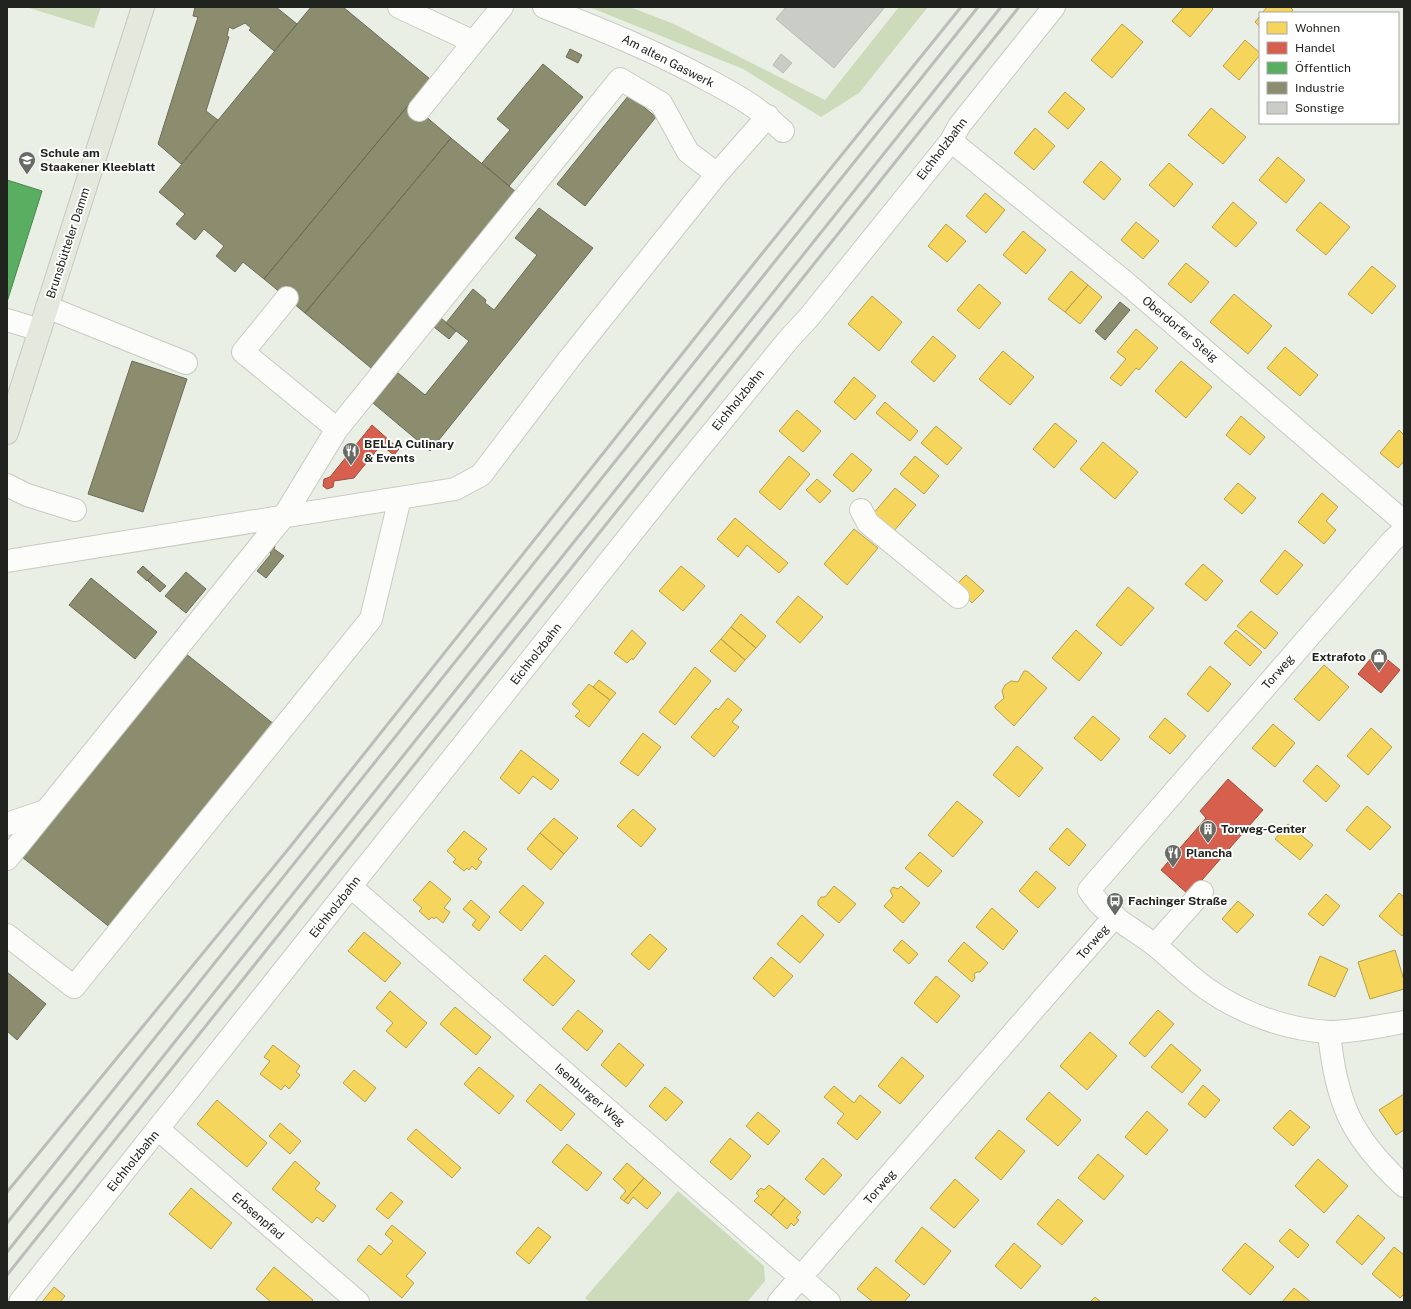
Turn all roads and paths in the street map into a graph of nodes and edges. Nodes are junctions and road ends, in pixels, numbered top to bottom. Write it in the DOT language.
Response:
graph roads {
  1 [pos="143,7"];
  2 [pos="399,7"];
  3 [pos="502,7"];
  4 [pos="544,7"];
  5 [pos="1054,7"];
  6 [pos="474,42"];
  7 [pos="419,110"];
  8 [pos="951,141"];
  9 [pos="717,174"];
  10 [pos="287,298"];
  11 [pos="47,307"];
  12 [pos="7,320"];
  13 [pos="40,330"];
  14 [pos="186,363"];
  15 [pos="337,430"];
  16 [pos="7,433"];
  17 [pos="7,485"];
  18 [pos="400,498"];
  19 [pos="75,510"];
  20 [pos="861,510"];
  21 [pos="284,516"];
  22 [pos="1404,522"];
  23 [pos="1404,530"];
  24 [pos="7,561"];
  25 [pos="958,597"];
  26 [pos="46,811"];
  27 [pos="7,824"];
  28 [pos="7,858"];
  29 [pos="351,887"];
  30 [pos="1202,892"];
  31 [pos="1115,916"];
  32 [pos="7,935"];
  33 [pos="1155,946"];
  34 [pos="1404,1022"];
  35 [pos="1329,1032"];
  36 [pos="158,1129"];
  37 [pos="1404,1186"];
  38 [pos="800,1278"];
  39 [pos="20,1302"];
  40 [pos="358,1302"];
  41 [pos="779,1302"];
  42 [pos="829,1302"];
  1 -- 11 [label="main road, Brunsbütteler Damm"];
  2 -- 6 [label="street"];
  3 -- 6 [label="street"];
  4 -- 9 [label="street, Am alten Gaswerk"];
  5 -- 8 [label="street, Eichholzbahn"];
  6 -- 7 [label="street"];
  8 -- 22 [label="street, Oberdorfer Steig"];
  8 -- 29 [label="street, Eichholzbahn"];
  9 -- 15 [label="street"];
  9 -- 18 [label="street"];
  10 -- 15 [label="street"];
  11 -- 13 [label="main road, Brunsbütteler Damm"];
  11 -- 14 [label="street"];
  12 -- 13 [label="street"];
  13 -- 16 [label="main road, Brunsbütteler Damm"];
  15 -- 21 [label="street"];
  17 -- 19 [label="street"];
  18 -- 21 [label="street"];
  18 -- 32 [label="street"];
  20 -- 25 [label="street"];
  21 -- 24 [label="street"];
  21 -- 26 [label="street"];
  23 -- 31 [label="street, Torweg"];
  26 -- 27 [label="street"];
  26 -- 28 [label="street"];
  29 -- 36 [label="street, Eichholzbahn"];
  29 -- 38 [label="street, Isenburger Weg"];
  30 -- 33 [label="street"];
  31 -- 33 [label="street"];
  31 -- 38 [label="street, Torweg"];
  33 -- 35 [label="street"];
  34 -- 35 [label="street"];
  35 -- 37 [label="street"];
  36 -- 39 [label="street, Eichholzbahn"];
  36 -- 40 [label="street, Erbsenpfad"];
  38 -- 41 [label="street, Torweg"];
  38 -- 42 [label="street, Isenburger Weg"];
}
